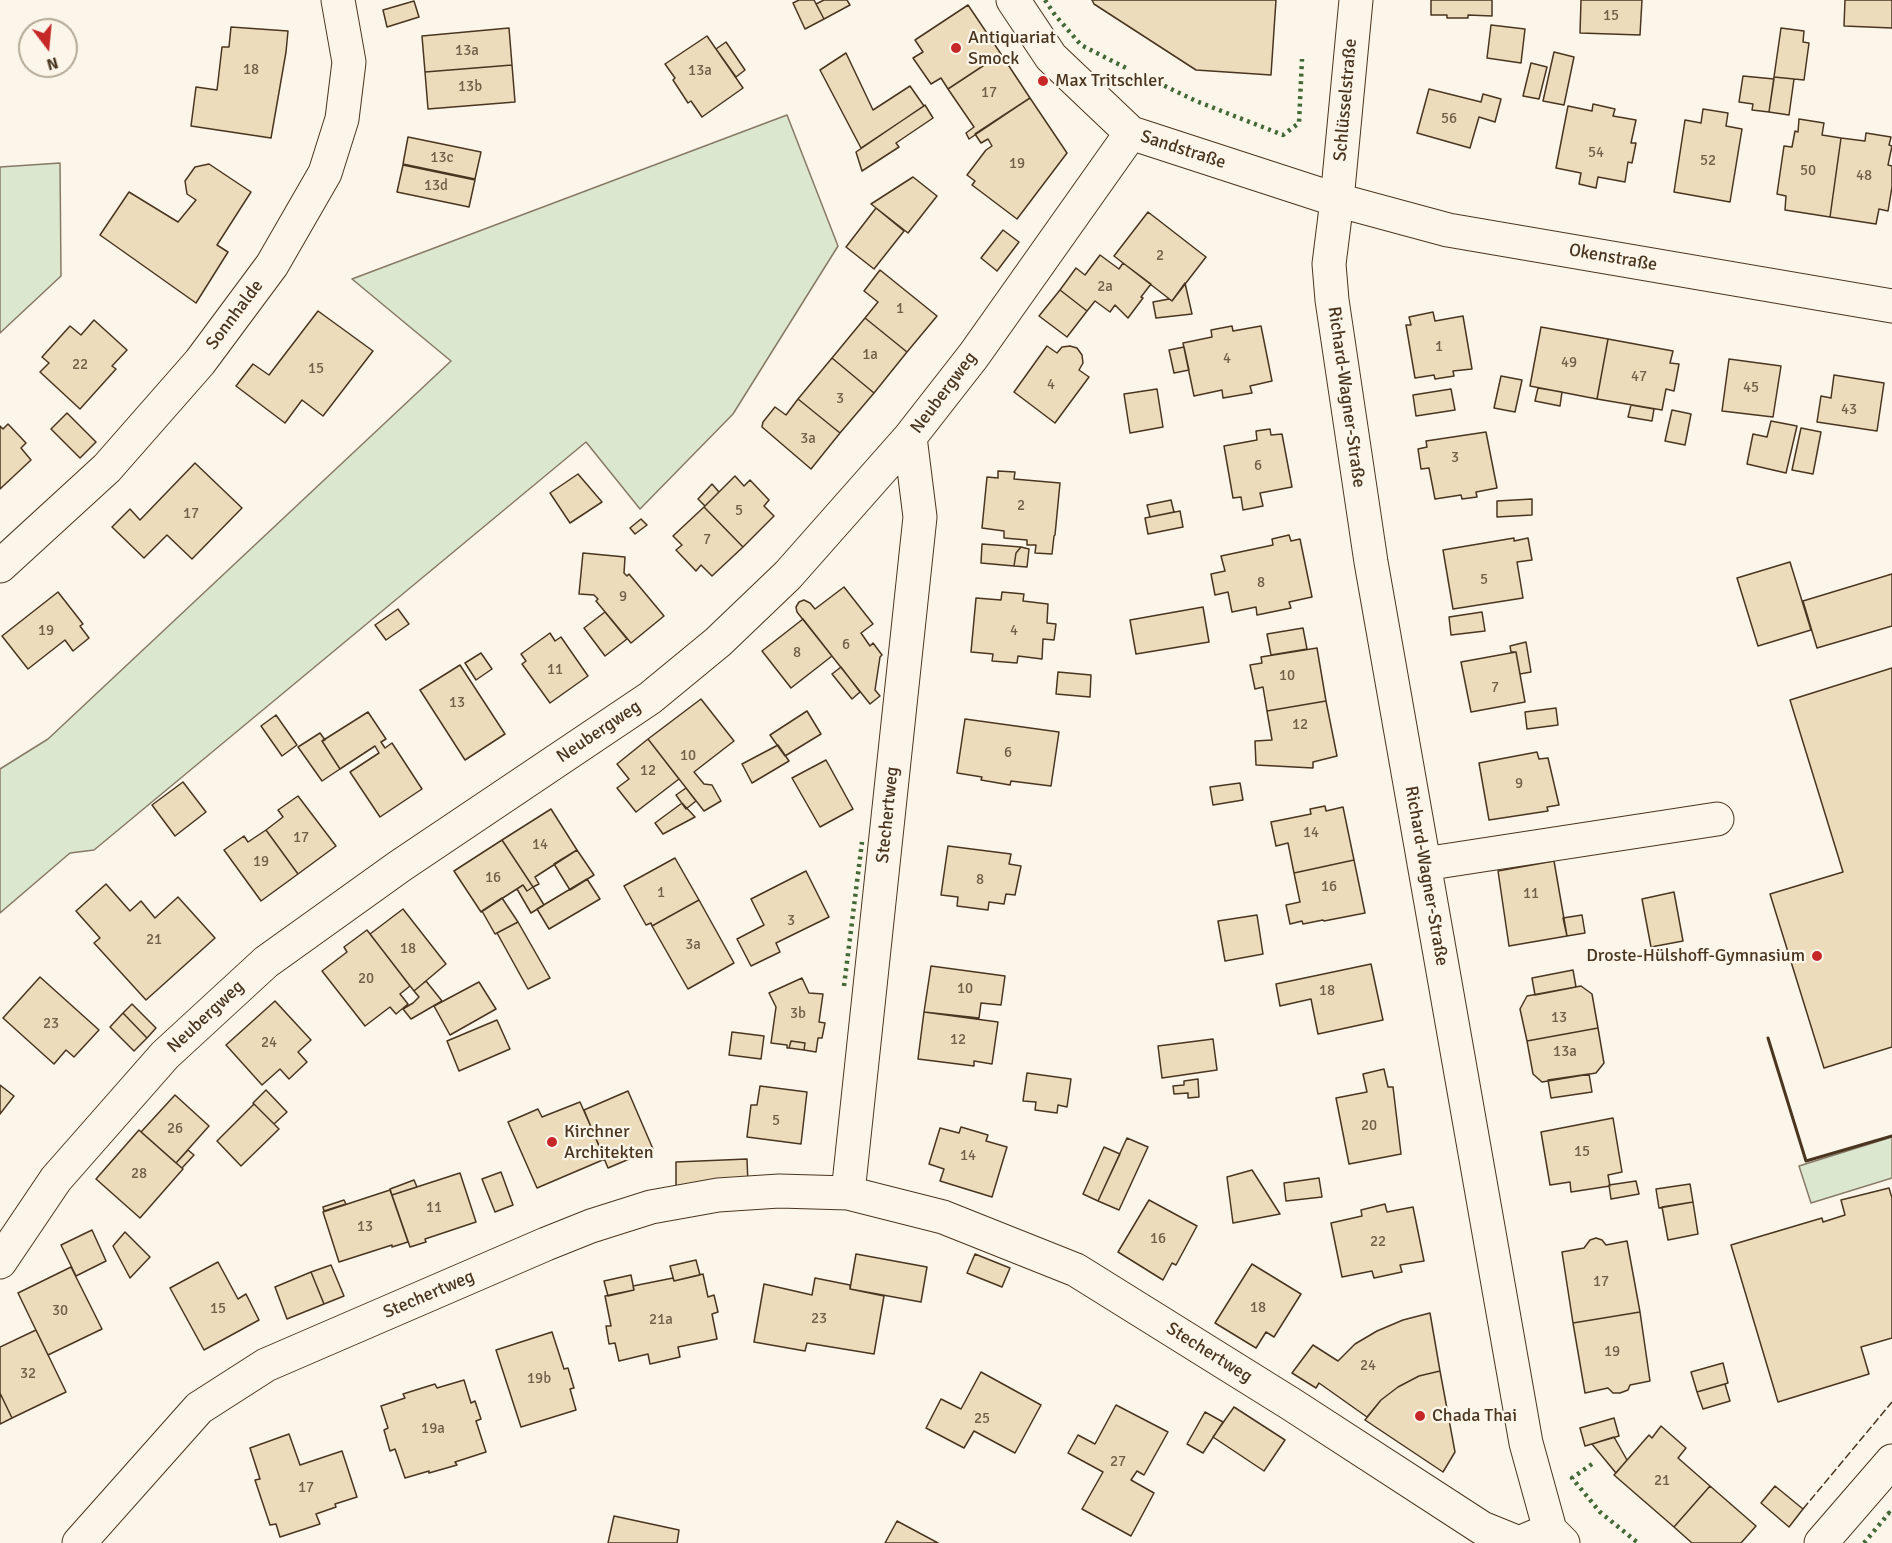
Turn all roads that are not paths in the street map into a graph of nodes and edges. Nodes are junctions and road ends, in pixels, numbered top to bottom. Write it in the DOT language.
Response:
graph roads {
  1 [pos="338,0"];
  2 [pos="1013,0"];
  3 [pos="1356,0"];
  4 [pos="1131,133"];
  5 [pos="1337,200"];
  6 [pos="1892,306"];
  7 [pos="910,437"];
  8 [pos="0,566"];
  9 [pos="1716,819"];
  10 [pos="1424,864"];
  11 [pos="848,1193"];
  12 [pos="0,1262"];
  13 [pos="1892,1461"];
  14 [pos="1557,1536"];
  15 [pos="79,1543"];
  16 [pos="1519,1543"];
  17 [pos="1821,1543"];
  1 -- 8 [label="street, Sonnhalde"];
  2 -- 4 [label="street, Sandstraße"];
  3 -- 5 [label="street, Schlüsselstraße"];
  4 -- 5 [label="street, Sandstraße"];
  4 -- 7 [label="street, Neubergweg"];
  5 -- 6 [label="street, Okenstraße"];
  5 -- 10 [label="street, Richard-Wagner-Straße"];
  7 -- 11 [label="street, Stechertweg"];
  7 -- 12 [label="street, Neubergweg"];
  9 -- 10 [label="street"];
  10 -- 14 [label="street, Richard-Wagner-Straße"];
  11 -- 15 [label="street, Stechertweg"];
  11 -- 16 [label="street, Stechertweg"];
  13 -- 17 [label="street"];
  14 -- 16 [label="street, Stechertweg"];
}
